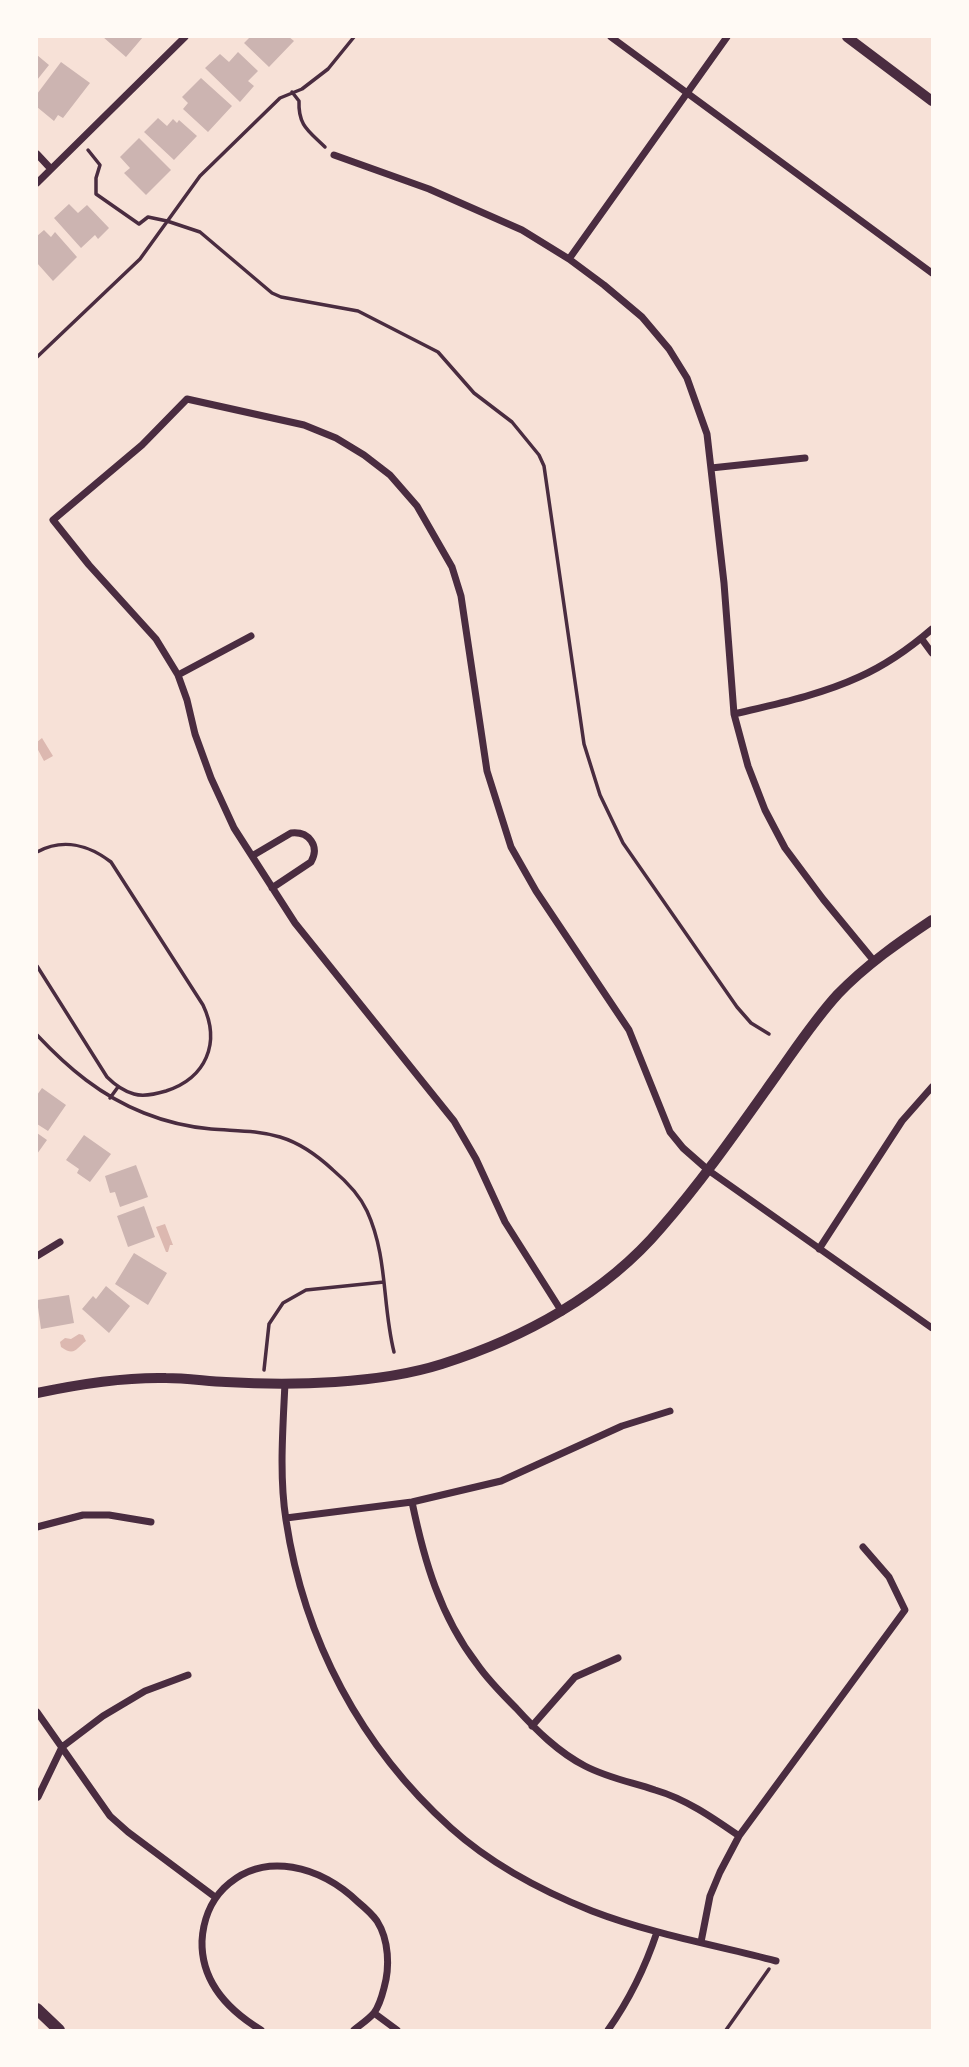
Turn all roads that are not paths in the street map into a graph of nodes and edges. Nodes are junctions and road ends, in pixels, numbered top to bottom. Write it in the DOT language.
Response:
graph roads {
  1 [pos="185,37"];
  2 [pos="611,37"];
  3 [pos="727,37"];
  4 [pos="847,37"];
  5 [pos="687,92"];
  6 [pos="932,101"];
  7 [pos="37,154"];
  8 [pos="334,155"];
  9 [pos="51,170"];
  10 [pos="37,183"];
  11 [pos="569,259"];
  12 [pos="932,273"];
  13 [pos="805,458"];
  14 [pos="711,468"];
  15 [pos="932,629"];
  16 [pos="251,636"];
  17 [pos="921,638"];
  18 [pos="932,653"];
  19 [pos="178,675"];
  20 [pos="734,714"];
  21 [pos="252,856"];
  22 [pos="272,888"];
  23 [pos="932,920"];
  24 [pos="874,961"];
  25 [pos="932,1087"];
  26 [pos="708,1170"];
  27 [pos="60,1242"];
  28 [pos="819,1249"];
  29 [pos="37,1256"];
  30 [pos="562,1312"];
  31 [pos="932,1328"];
  32 [pos="285,1382"];
  33 [pos="37,1392"];
  34 [pos="670,1411"];
  35 [pos="412,1502"];
  36 [pos="286,1518"];
  37 [pos="151,1522"];
  38 [pos="37,1527"];
  39 [pos="863,1547"];
  40 [pos="618,1658"];
  41 [pos="188,1675"];
  42 [pos="37,1712"];
  43 [pos="532,1726"];
  44 [pos="62,1747"];
  45 [pos="38,1797"];
  46 [pos="739,1836"];
  47 [pos="215,1897"];
  48 [pos="657,1932"];
  49 [pos="701,1942"];
  50 [pos="775,1961"];
  51 [pos="37,2009"];
  52 [pos="374,2013"];
  53 [pos="59,2030"];
  54 [pos="261,2030"];
  55 [pos="354,2030"];
  56 [pos="397,2030"];
  57 [pos="608,2030"];
  1 -- 9 [label="street"];
  2 -- 5 [label="street"];
  3 -- 5 [label="street"];
  4 -- 6 [label="street"];
  5 -- 11 [label="street"];
  5 -- 12 [label="street"];
  7 -- 9 [label="street"];
  8 -- 11 [label="street"];
  9 -- 10 [label="street"];
  11 -- 14 [label="street"];
  13 -- 14 [label="street"];
  14 -- 20 [label="street"];
  15 -- 17 [label="street"];
  16 -- 19 [label="street"];
  17 -- 18 [label="street"];
  17 -- 20 [label="street"];
  19 -- 21 [label="street"];
  19 -- 26 [label="street"];
  20 -- 24 [label="street"];
  21 -- 22 [label="street"];
  21 -- 22 [label="street"];
  22 -- 30 [label="street"];
  23 -- 24 [label="street"];
  24 -- 26 [label="street"];
  25 -- 28 [label="street"];
  26 -- 28 [label="street"];
  26 -- 30 [label="street"];
  27 -- 29 [label="street"];
  28 -- 31 [label="street"];
  30 -- 32 [label="street"];
  32 -- 33 [label="street"];
  32 -- 36 [label="street"];
  34 -- 35 [label="street"];
  35 -- 36 [label="street"];
  35 -- 43 [label="street"];
  36 -- 48 [label="street"];
  37 -- 38 [label="street"];
  39 -- 46 [label="street"];
  40 -- 43 [label="street"];
  41 -- 44 [label="street"];
  42 -- 44 [label="street"];
  43 -- 46 [label="street"];
  44 -- 45 [label="street"];
  44 -- 47 [label="street"];
  46 -- 49 [label="street"];
  47 -- 52 [label="street"];
  47 -- 54 [label="street"];
  48 -- 49 [label="street"];
  48 -- 57 [label="street"];
  49 -- 50 [label="street"];
  51 -- 53 [label="main road"];
  52 -- 55 [label="street"];
  52 -- 56 [label="street"];
}
